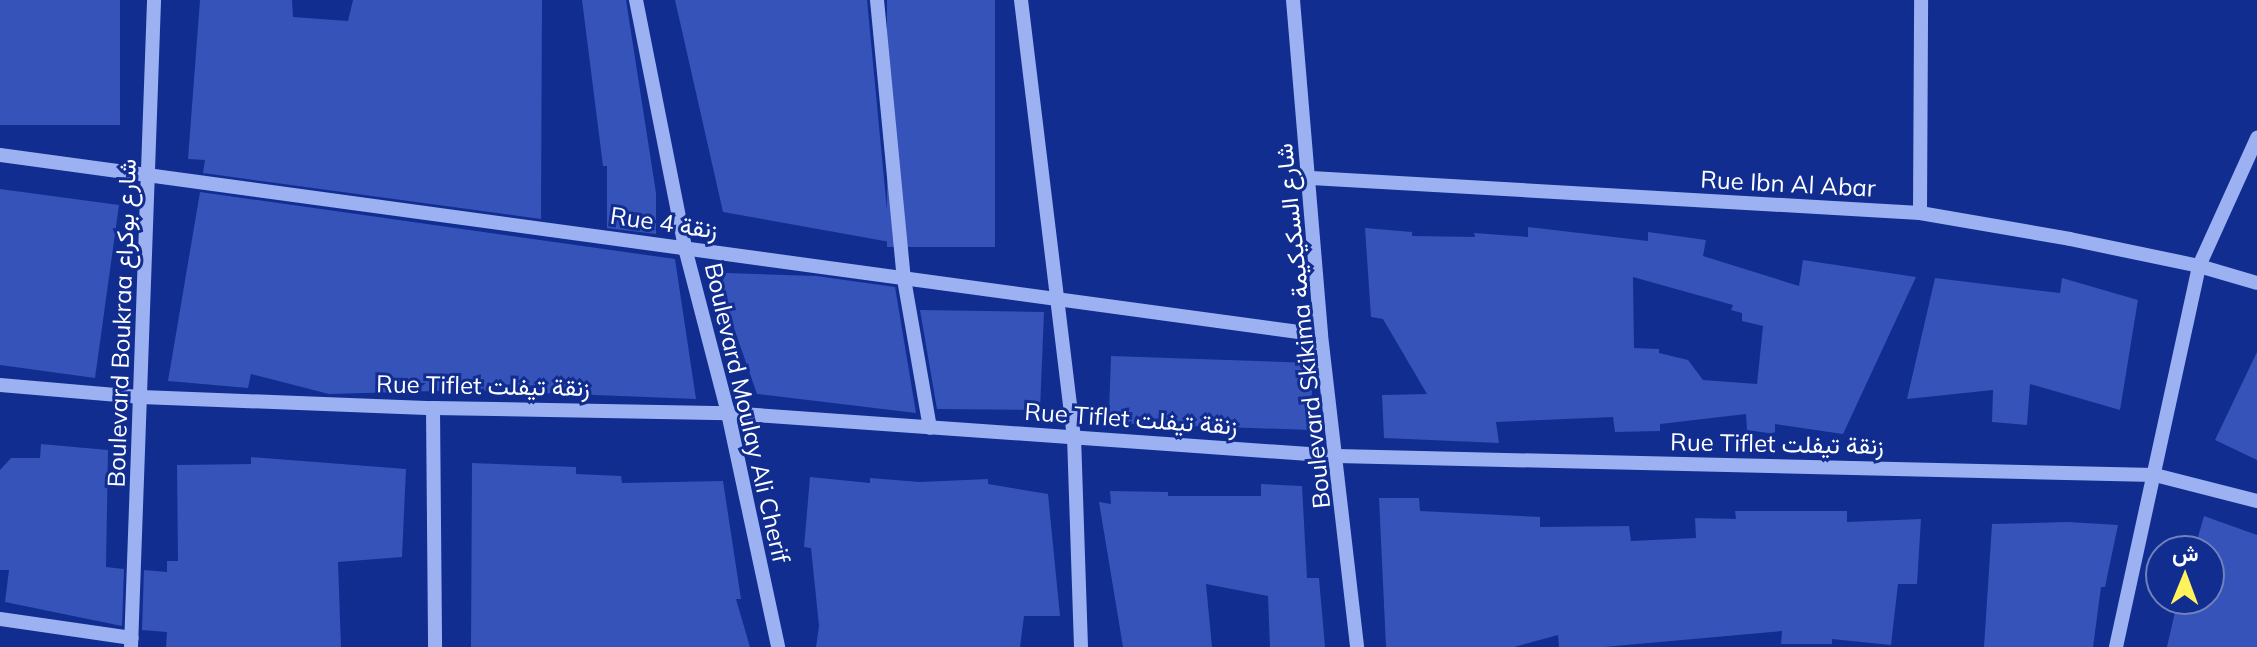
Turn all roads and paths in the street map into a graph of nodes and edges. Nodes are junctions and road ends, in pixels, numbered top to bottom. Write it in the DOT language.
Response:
graph roads {
  1 [pos="154,0"];
  2 [pos="636,0"];
  3 [pos="877,0"];
  4 [pos="1021,0"];
  5 [pos="1293,0"];
  6 [pos="1921,0"];
  7 [pos="2257,138"];
  8 [pos="0,155"];
  9 [pos="149,175"];
  10 [pos="1311,178"];
  11 [pos="1920,213"];
  12 [pos="685,248"];
  13 [pos="2199,266"];
  14 [pos="904,279"];
  15 [pos="2257,283"];
  16 [pos="1059,302"];
  17 [pos="1321,335"];
  18 [pos="0,385"];
  19 [pos="141,397"];
  20 [pos="433,408"];
  21 [pos="728,413"];
  22 [pos="930,428"];
  23 [pos="1074,436"];
  24 [pos="1337,456"];
  25 [pos="2155,475"];
  26 [pos="2257,501"];
  27 [pos="0,619"];
  28 [pos="132,642"];
  29 [pos="435,647"];
  30 [pos="778,647"];
  31 [pos="1081,647"];
  32 [pos="1357,647"];
  33 [pos="2116,647"];
  1 -- 9 [label="street, Boulevard Boukraa شارع بوكراع"];
  2 -- 12 [label="street, Boulevard Moulay Ali Cherif"];
  3 -- 14 [label="street"];
  4 -- 16 [label="street"];
  5 -- 10 [label="street, Boulevard Skikima شارع السكيكيمة"];
  6 -- 11 [label="street"];
  7 -- 13 [label="street"];
  8 -- 9 [label="street, Rue 4 زنقة"];
  9 -- 12 [label="street, Rue 4 زنقة"];
  9 -- 19 [label="street, Boulevard Boukraa شارع بوكراع"];
  10 -- 11 [label="street, Rue Ibn Al Abar"];
  10 -- 17 [label="street, Boulevard Skikima شارع السكيكيمة"];
  11 -- 13 [label="street, Rue Ibn Al Abar"];
  12 -- 14 [label="street, Rue 4 زنقة"];
  12 -- 21 [label="street, Boulevard Moulay Ali Cherif"];
  13 -- 15 [label="street, Rue Ibn Al Abar"];
  13 -- 25 [label="street"];
  14 -- 16 [label="street, Rue 4 زنقة"];
  14 -- 22 [label="street"];
  16 -- 17 [label="street, Rue 4 زنقة"];
  16 -- 23 [label="street"];
  17 -- 24 [label="street, Boulevard Skikima شارع السكيكيمة"];
  18 -- 19 [label="street, Rue Tiflet زنقة تيفلت"];
  19 -- 20 [label="street, Rue Tiflet زنقة تيفلت"];
  19 -- 28 [label="street, Boulevard Boukraa شارع بوكراع"];
  20 -- 21 [label="street, Rue Tiflet زنقة تيفلت"];
  20 -- 29 [label="street"];
  21 -- 22 [label="street, Rue Tiflet زنقة تيفلت"];
  21 -- 30 [label="street, Boulevard Moulay Ali Cherif"];
  22 -- 23 [label="street, Rue Tiflet زنقة تيفلت"];
  23 -- 24 [label="street, Rue Tiflet زنقة تيفلت"];
  23 -- 31 [label="street"];
  24 -- 25 [label="street, Rue Tiflet زنقة تيفلت"];
  24 -- 32 [label="street, Boulevard Skikima شارع السكيكيمة"];
  25 -- 26 [label="street, Rue Tiflet زنقة تيفلت"];
  25 -- 33 [label="street"];
  27 -- 28 [label="street"];
}
